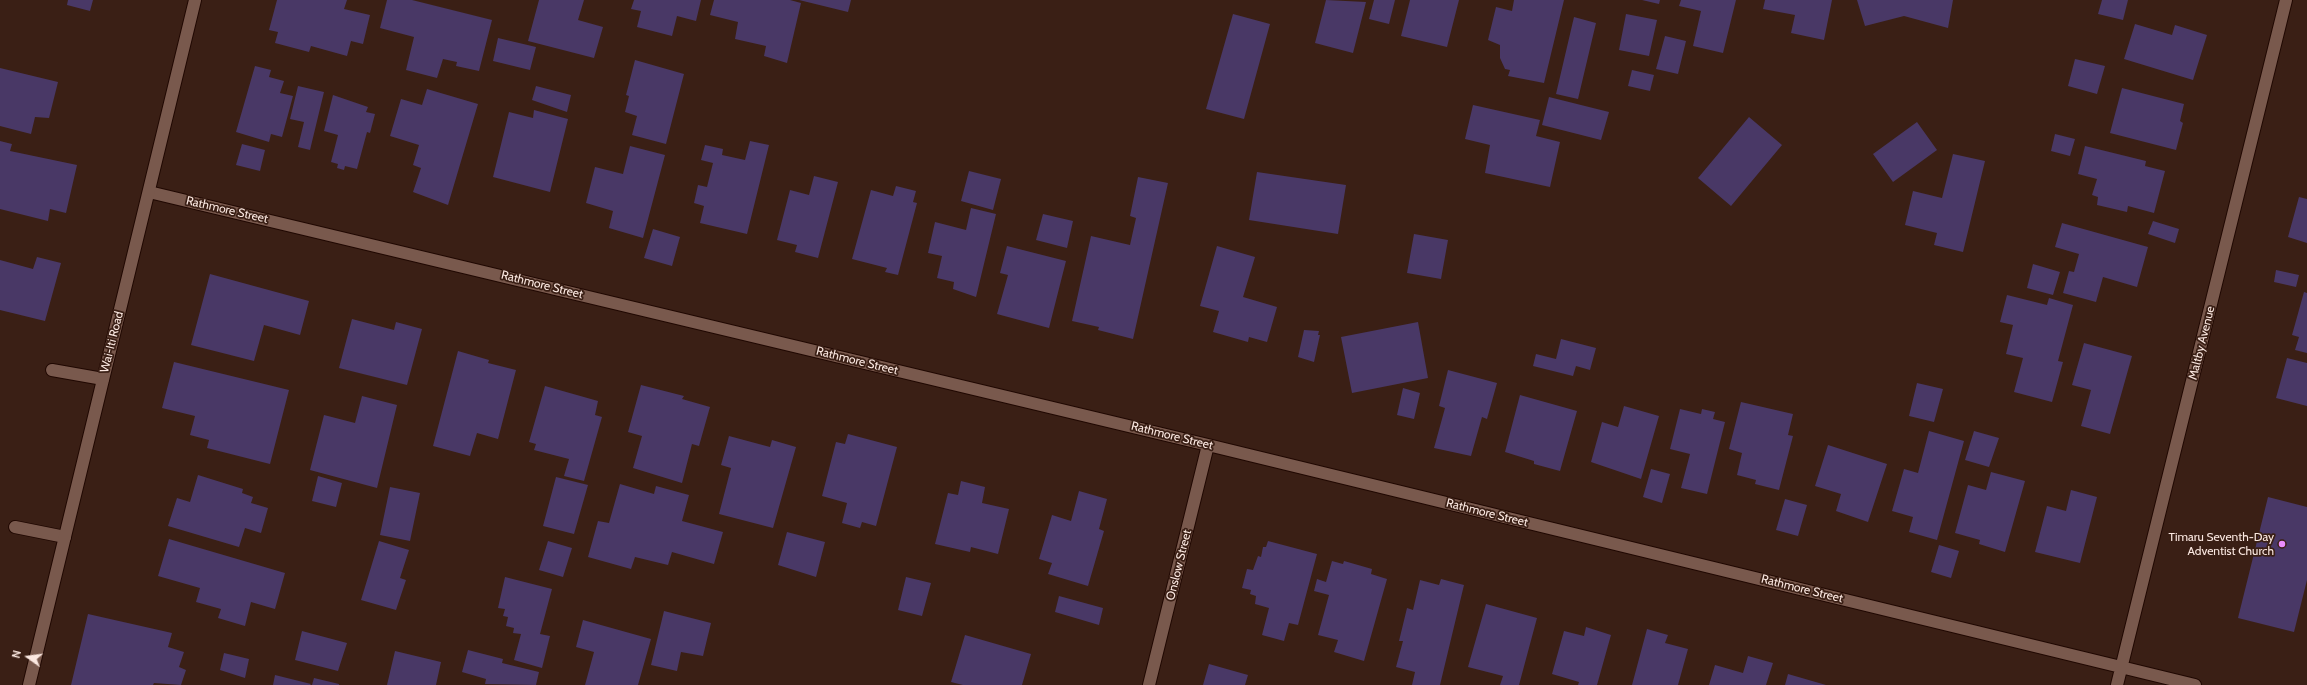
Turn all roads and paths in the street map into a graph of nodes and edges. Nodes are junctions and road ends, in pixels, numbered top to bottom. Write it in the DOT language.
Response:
graph roads {
  1 [pos="195,0"];
  2 [pos="2286,0"];
  3 [pos="148,192"];
  4 [pos="52,370"];
  5 [pos="103,379"];
  6 [pos="1208,445"];
  7 [pos="15,527"];
  8 [pos="65,537"];
  9 [pos="2122,667"];
  10 [pos="29,685"];
  11 [pos="1149,685"];
  12 [pos="2117,685"];
  13 [pos="2195,685"];
  1 -- 3 [label="street, Wai-Iti Road"];
  2 -- 9 [label="street, Maltby Avenue"];
  3 -- 5 [label="street, Wai-Iti Road"];
  3 -- 6 [label="street, Rathmore Street"];
  4 -- 5 [label="street"];
  5 -- 8 [label="street, Wai-Iti Road"];
  6 -- 9 [label="street, Rathmore Street"];
  6 -- 11 [label="street, Onslow Street"];
  7 -- 8 [label="street"];
  8 -- 10 [label="street, Wai-Iti Road"];
  9 -- 12 [label="street, Maltby Avenue"];
  9 -- 13 [label="street, Rathmore Street"];
}
